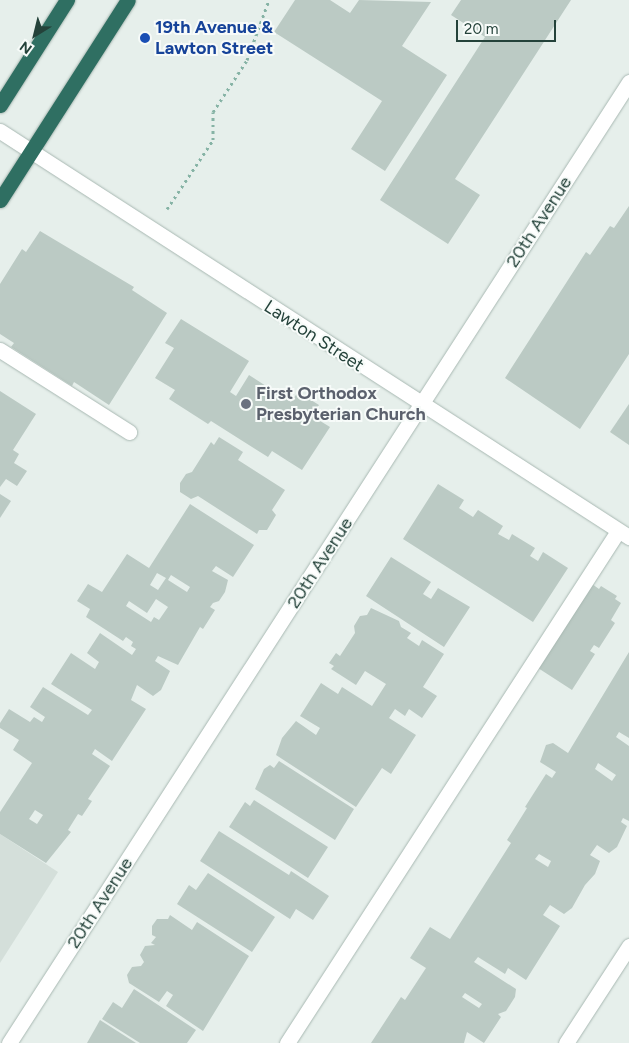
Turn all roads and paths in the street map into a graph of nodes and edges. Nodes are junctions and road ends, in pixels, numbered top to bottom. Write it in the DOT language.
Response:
graph roads {
  1 [pos="67,0"];
  2 [pos="128,0"];
  3 [pos="269,0"];
  4 [pos="629,82"];
  5 [pos="0,105"];
  6 [pos="0,131"];
  7 [pos="30,151"];
  8 [pos="0,200"];
  9 [pos="153,231"];
  10 [pos="0,350"];
  11 [pos="421,406"];
  12 [pos="129,432"];
  13 [pos="624,534"];
  14 [pos="629,946"];
  15 [pos="9,1043"];
  16 [pos="287,1043"];
  17 [pos="566,1043"];
  1 -- 5 [label="highway"];
  2 -- 7 [label="highway"];
  3 -- 9 [label="path"];
  4 -- 11 [label="street, 20th Avenue"];
  6 -- 7 [label="street, Lawton Street"];
  7 -- 8 [label="highway"];
  7 -- 9 [label="street, Lawton Street"];
  9 -- 11 [label="street, Lawton Street"];
  10 -- 12 [label="street"];
  11 -- 13 [label="street, Lawton Street"];
  11 -- 15 [label="street, 20th Avenue"];
  13 -- 16 [label="street"];
  14 -- 17 [label="street"];
}
